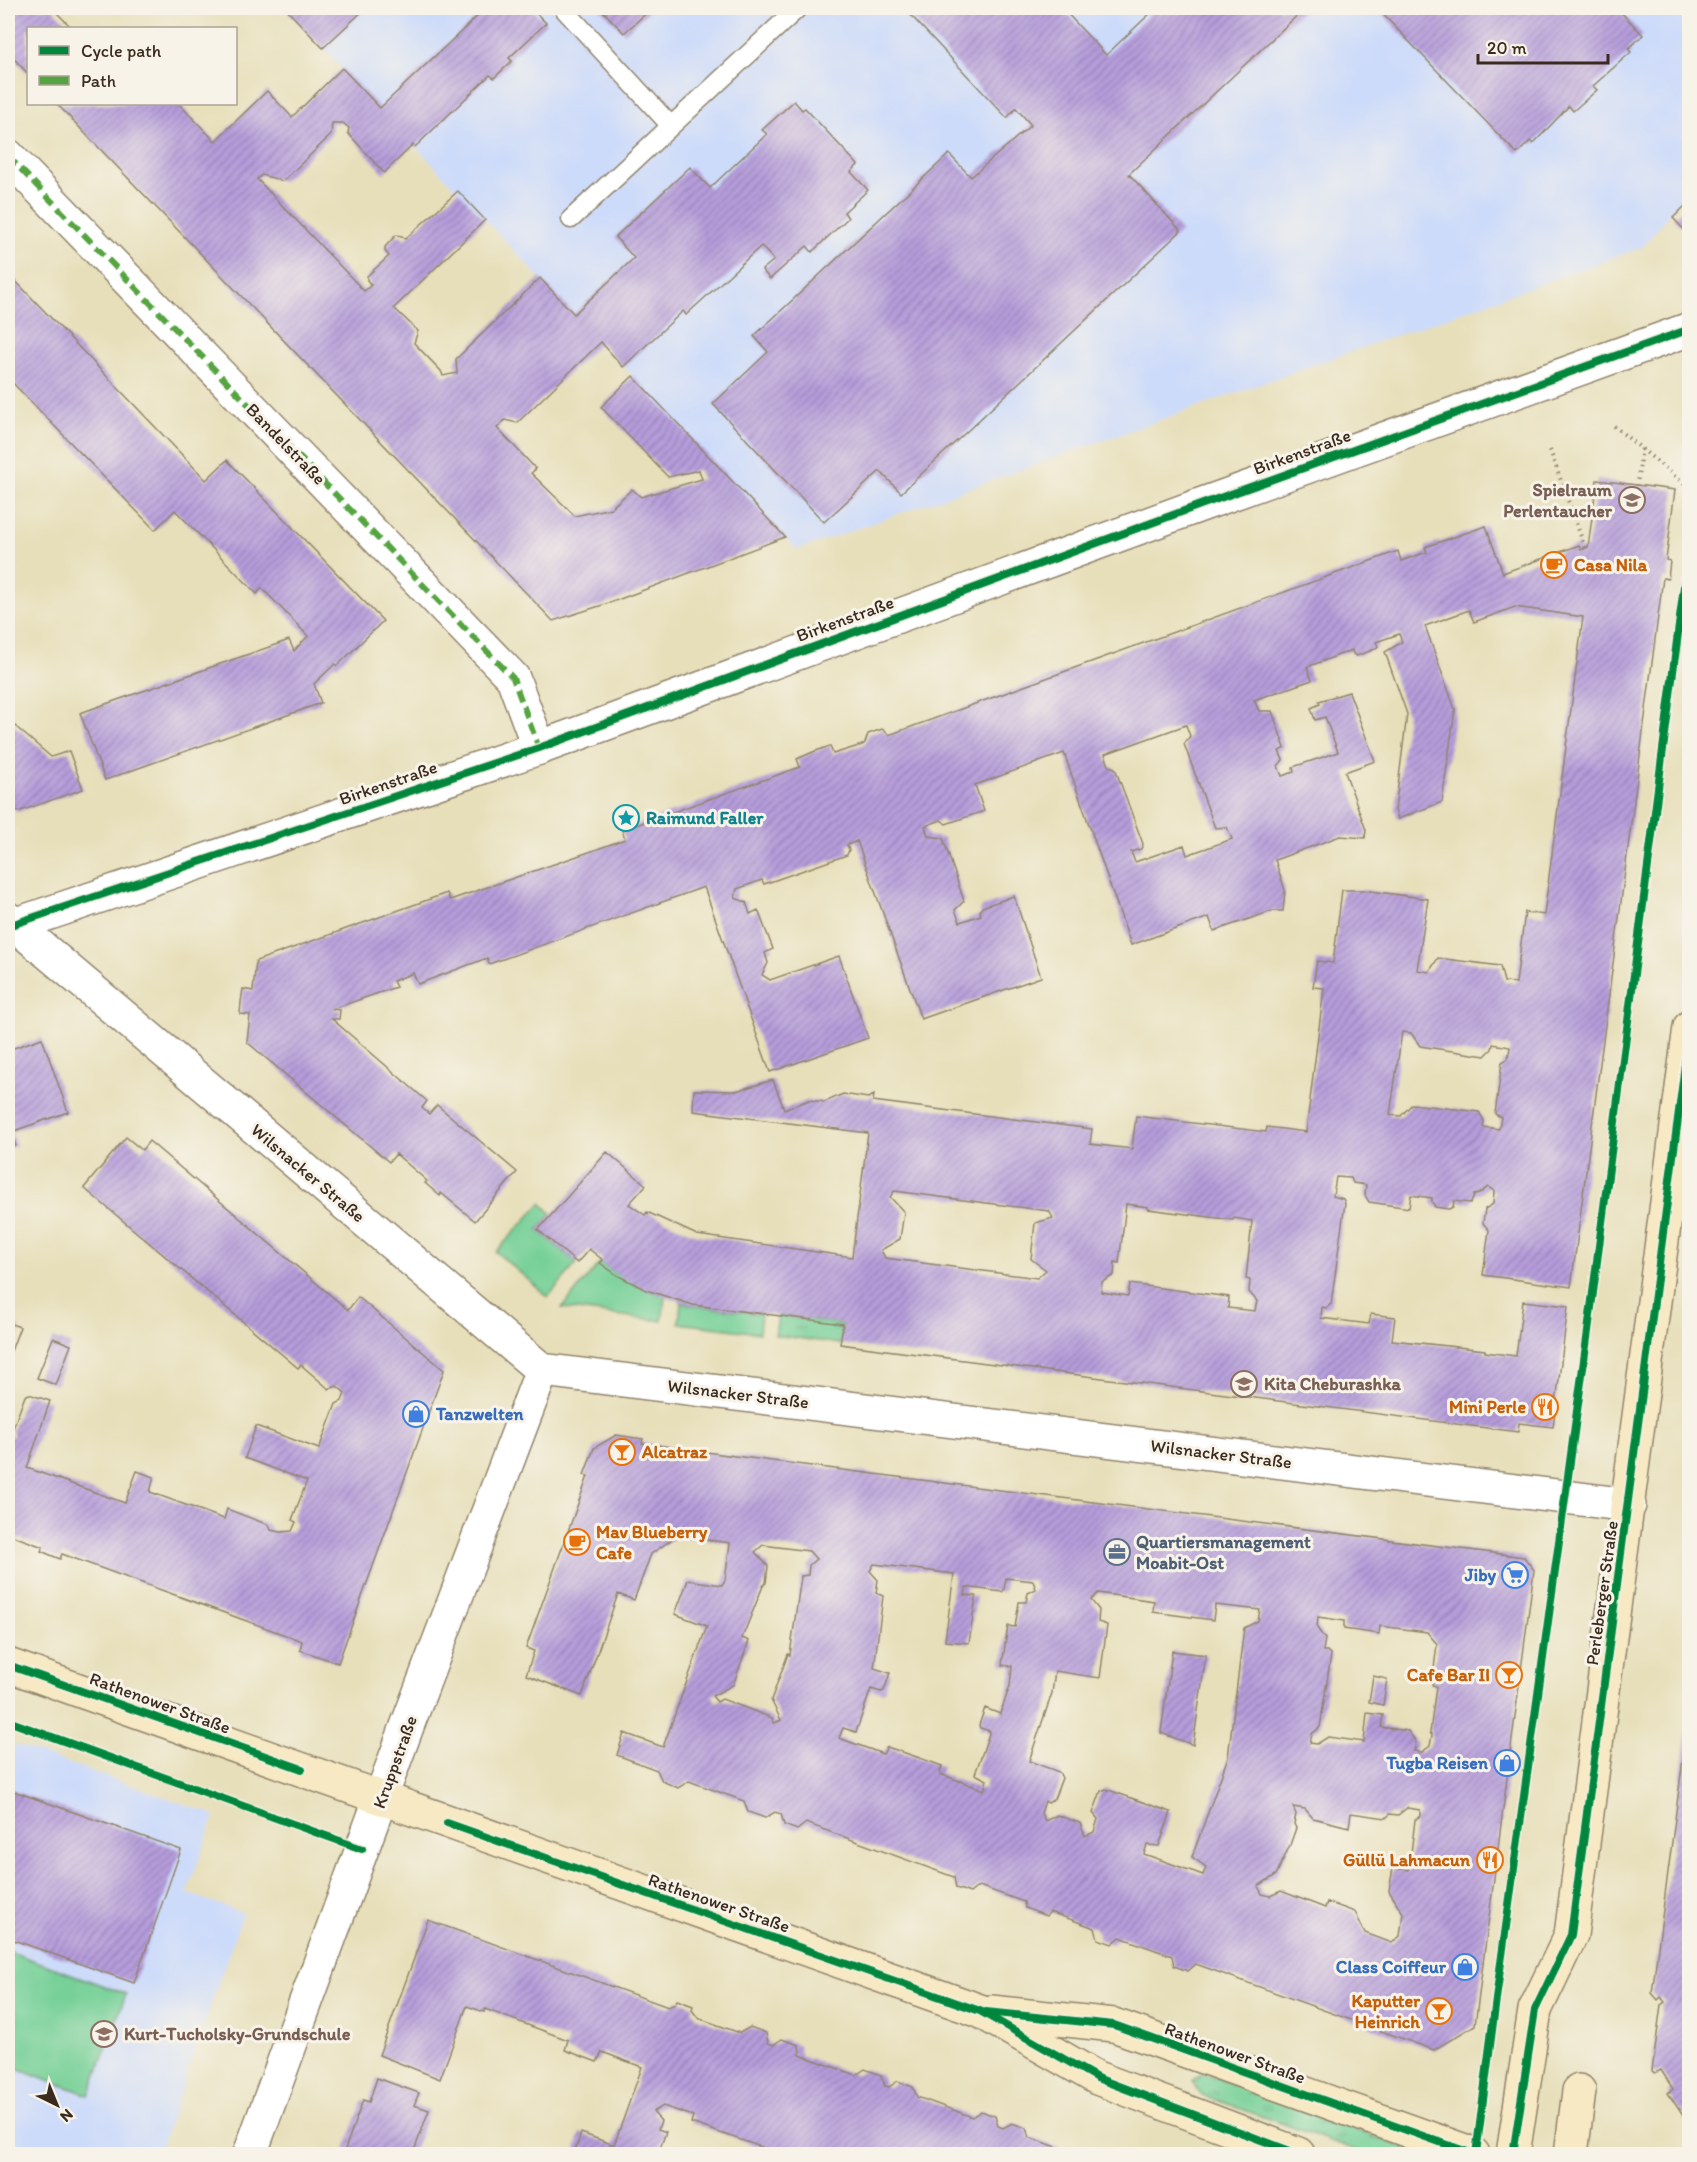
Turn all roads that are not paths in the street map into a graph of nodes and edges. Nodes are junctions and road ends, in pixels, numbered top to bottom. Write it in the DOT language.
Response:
graph roads {
  1 [pos="562,8"];
  2 [pos="798,8"];
  3 [pos="671,126"];
  4 [pos="8,156"];
  5 [pos="572,219"];
  6 [pos="1689,329"];
  7 [pos="539,748"];
  8 [pos="10,923"];
  9 [pos="1689,1027"];
  10 [pos="542,1370"];
  11 [pos="1629,1505"];
  12 [pos="8,1665"];
  13 [pos="381,1798"];
  14 [pos="980,2011"];
  15 [pos="1580,2091"];
  16 [pos="250,2154"];
  17 [pos="1298,2154"];
  18 [pos="1473,2154"];
  19 [pos="1513,2154"];
  20 [pos="1571,2154"];
  1 -- 3 [label="lane"];
  2 -- 3 [label="lane"];
  3 -- 5 [label="lane"];
  4 -- 7 [label="street, Bandelstraße"];
  6 -- 7 [label="street, Birkenstraße"];
  7 -- 8 [label="street, Birkenstraße"];
  8 -- 10 [label="street, Wilsnacker Straße"];
  9 -- 11 [label="street, Perleberger Straße"];
  10 -- 11 [label="street, Wilsnacker Straße"];
  10 -- 13 [label="street, Kruppstraße"];
  11 -- 19 [label="street, Perleberger Straße"];
  12 -- 13 [label="street, Rathenower Straße"];
  13 -- 14 [label="street, Rathenower Straße"];
  13 -- 16 [label="street, Kruppstraße"];
  14 -- 17 [label="street, Rathenower Straße"];
  14 -- 18 [label="street, Rathenower Straße"];
  15 -- 20 [label="street"];
}
